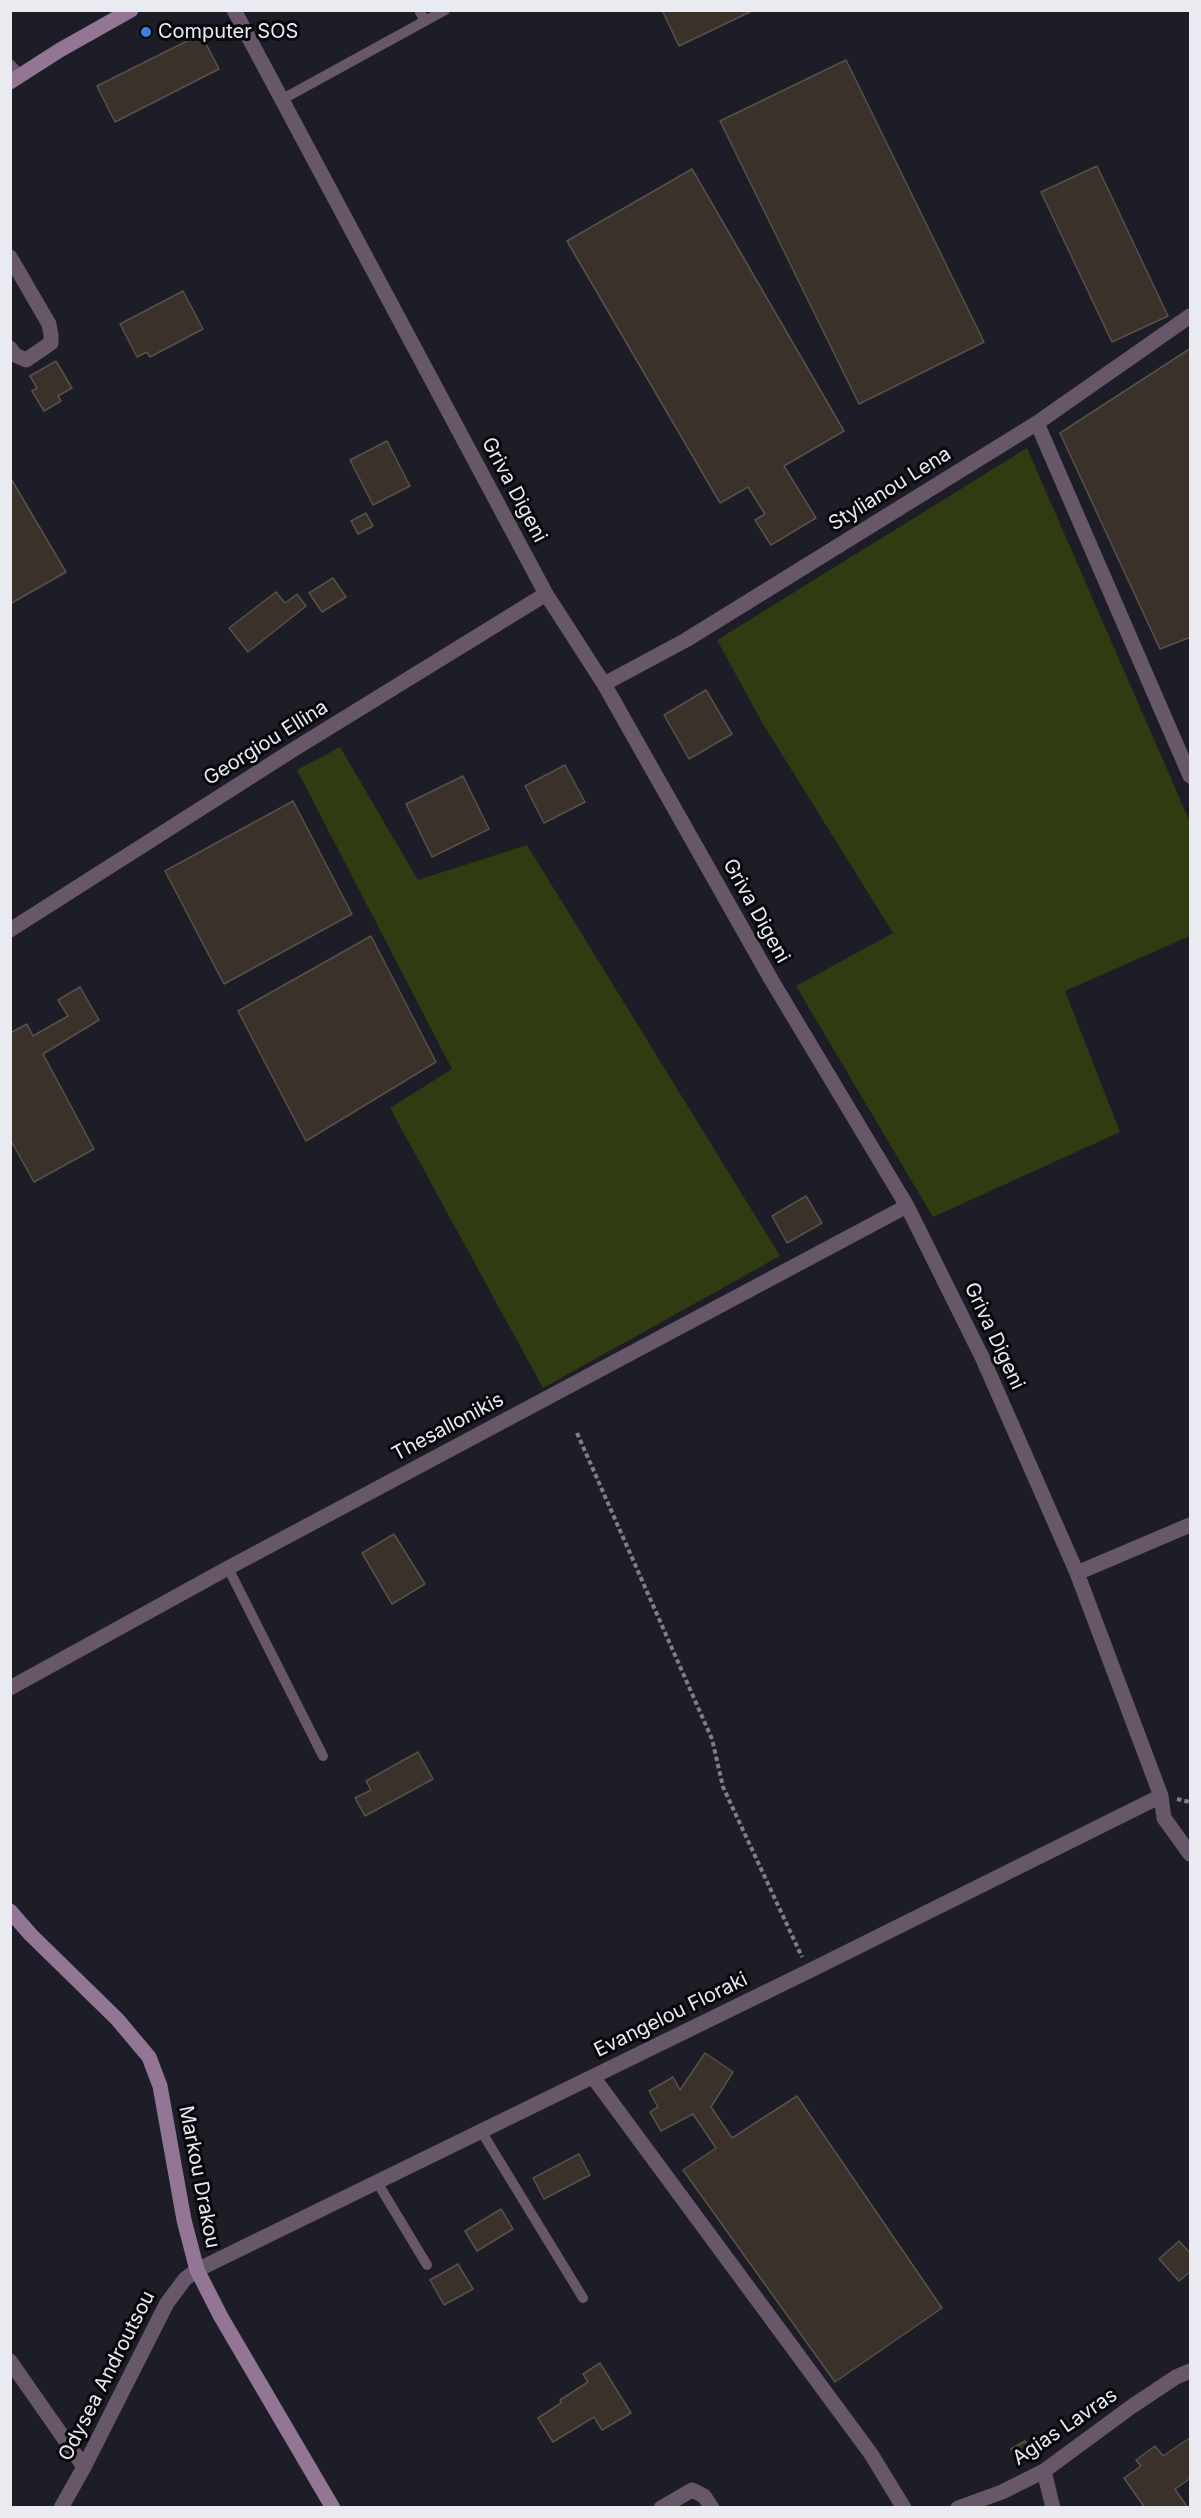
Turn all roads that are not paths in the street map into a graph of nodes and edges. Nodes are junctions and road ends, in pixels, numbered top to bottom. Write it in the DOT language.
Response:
graph roads {
  1 [pos="131,10"];
  2 [pos="234,10"];
  3 [pos="419,10"];
  4 [pos="444,10"];
  5 [pos="424,21"];
  6 [pos="10,64"];
  7 [pos="16,79"];
  8 [pos="281,100"];
  9 [pos="10,257"];
  10 [pos="1191,316"];
  11 [pos="10,348"];
  12 [pos="1037,423"];
  13 [pos="546,594"];
  14 [pos="604,684"];
  15 [pos="1191,776"];
  16 [pos="10,930"];
  17 [pos="907,1206"];
  18 [pos="1191,1525"];
  19 [pos="228,1568"];
  20 [pos="1077,1573"];
  21 [pos="10,1688"];
  22 [pos="323,1756"];
  23 [pos="1161,1796"];
  24 [pos="1191,1854"];
  25 [pos="10,1911"];
  26 [pos="593,2077"];
  27 [pos="481,2131"];
  28 [pos="377,2182"];
  29 [pos="427,2265"];
  30 [pos="197,2270"];
  31 [pos="583,2298"];
  32 [pos="10,2361"];
  33 [pos="1191,2371"];
  34 [pos="84,2467"];
  35 [pos="1044,2471"];
  36 [pos="60,2508"];
  37 [pos="333,2508"];
  38 [pos="661,2508"];
  39 [pos="712,2508"];
  40 [pos="904,2508"];
  41 [pos="958,2508"];
  42 [pos="1053,2508"];
  1 -- 7 [label="street"];
  2 -- 8 [label="street, Griva Digeni"];
  3 -- 5 [label="lane"];
  4 -- 5 [label="lane"];
  5 -- 8 [label="lane"];
  6 -- 7 [label="lane"];
  8 -- 13 [label="street, Griva Digeni"];
  9 -- 11 [label="street"];
  10 -- 12 [label="street, Stylianou Lena"];
  12 -- 14 [label="street, Stylianou Lena"];
  12 -- 15 [label="street"];
  13 -- 14 [label="street, Griva Digeni"];
  13 -- 16 [label="street, Georgiou Ellina"];
  14 -- 17 [label="street, Griva Digeni"];
  17 -- 19 [label="street, Thesallonikis"];
  17 -- 20 [label="street, Griva Digeni"];
  18 -- 20 [label="street"];
  19 -- 21 [label="street, Thesallonikis"];
  19 -- 22 [label="lane"];
  20 -- 23 [label="street, Griva Digeni"];
  23 -- 24 [label="street, Griva Digeni"];
  23 -- 26 [label="street, Evangelou Floraki"];
  25 -- 30 [label="street, Markou Drakou"];
  26 -- 27 [label="street, Evangelou Floraki"];
  26 -- 40 [label="street"];
  27 -- 28 [label="street, Evangelou Floraki"];
  27 -- 31 [label="lane"];
  28 -- 29 [label="lane"];
  28 -- 30 [label="street, Evangelou Floraki"];
  30 -- 34 [label="street, Odysea Androutsou"];
  30 -- 37 [label="street, Markou Drakou"];
  32 -- 34 [label="street"];
  33 -- 35 [label="street, Agias Lavras"];
  34 -- 36 [label="street, Odysea Androutsou"];
  35 -- 41 [label="street, Agias Lavras"];
  35 -- 42 [label="street"];
  38 -- 39 [label="street"];
}
